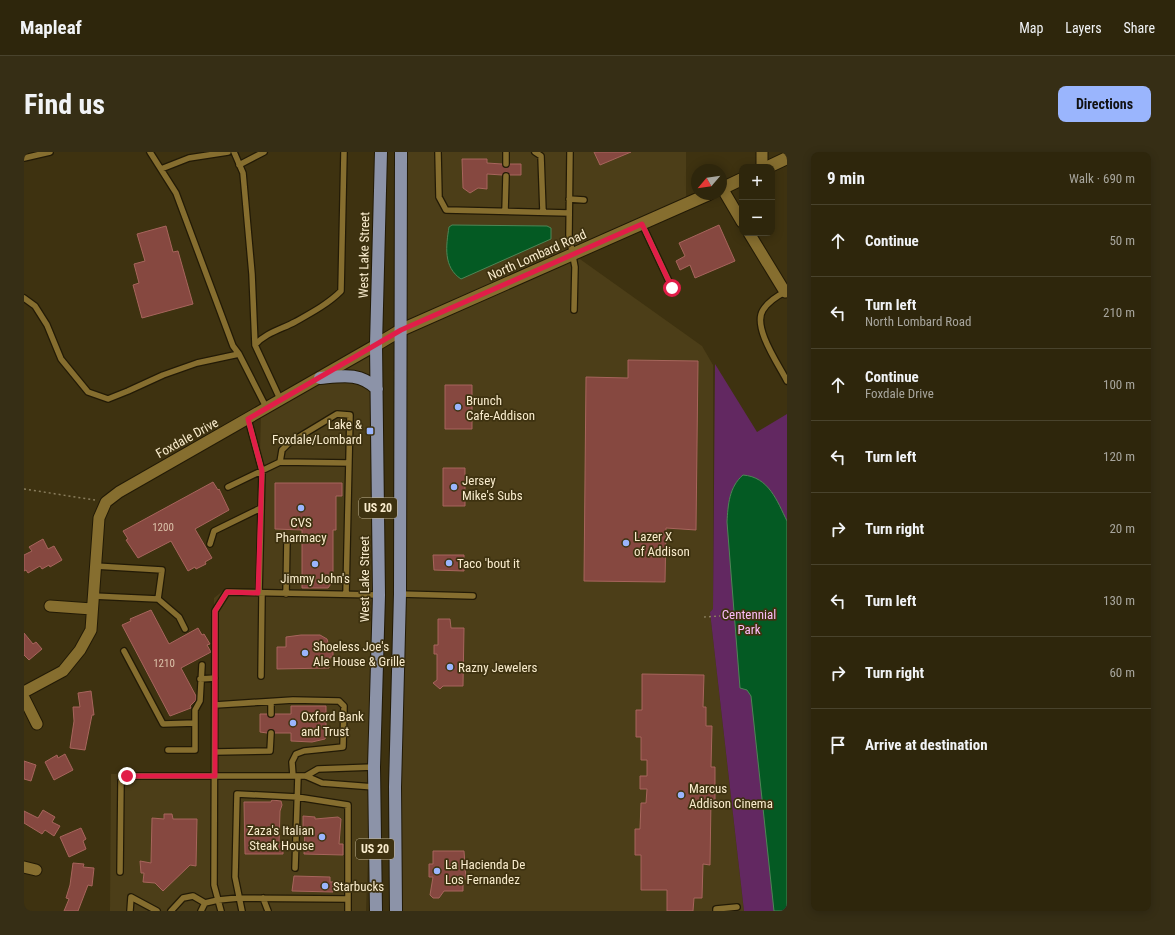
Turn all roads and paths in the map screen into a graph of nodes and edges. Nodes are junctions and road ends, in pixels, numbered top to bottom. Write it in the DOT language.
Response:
graph roads {
  1 [pos="50,152"];
  2 [pos="150,152"];
  3 [pos="228,152"];
  4 [pos="234,152"];
  5 [pos="264,152"];
  6 [pos="344,152"];
  7 [pos="381,152"];
  8 [pos="401,152"];
  9 [pos="438,152"];
  10 [pos="506,152"];
  11 [pos="535,152"];
  12 [pos="570,152"];
  13 [pos="762,152"];
  14 [pos="24,158"];
  15 [pos="787,158"];
  16 [pos="506,164"];
  17 [pos="762,164"];
  18 [pos="774,164"];
  19 [pos="239,165"];
  20 [pos="161,169"];
  21 [pos="506,176"];
  22 [pos="739,180"];
  23 [pos="727,186"];
  24 [pos="727,198"];
  25 [pos="569,199"];
  26 [pos="584,200"];
  27 [pos="696,200"];
  28 [pos="505,211"];
  29 [pos="543,212"];
  30 [pos="569,213"];
  31 [pos="739,217"];
  32 [pos="642,224"];
  33 [pos="751,236"];
  34 [pos="572,255"];
  35 [pos="674,292"];
  36 [pos="785,292"];
  37 [pos="24,298"];
  38 [pos="574,310"];
  39 [pos="401,330"];
  40 [pos="255,345"];
  41 [pos="376,345"];
  42 [pos="239,354"];
  43 [pos="320,378"];
  44 [pos="787,381"];
  45 [pos="377,389"];
  46 [pos="281,401"];
  47 [pos="266,409"];
  48 [pos="248,419"];
  49 [pos="280,462"];
  50 [pos="349,462"];
  51 [pos="262,471"];
  52 [pos="228,487"];
  53 [pos="24,489"];
  54 [pos="106,502"];
  55 [pos="261,508"];
  56 [pos="287,539"];
  57 [pos="210,544"];
  58 [pos="95,566"];
  59 [pos="260,593"];
  60 [pos="286,594"];
  61 [pos="346,594"];
  62 [pos="400,594"];
  63 [pos="379,595"];
  64 [pos="93,596"];
  65 [pos="473,596"];
  66 [pos="158,599"];
  67 [pos="50,606"];
  68 [pos="92,609"];
  69 [pos="720,616"];
  70 [pos="704,617"];
  71 [pos="185,629"];
  72 [pos="124,651"];
  73 [pos="202,665"];
  74 [pos="260,676"];
  75 [pos="215,678"];
  76 [pos="200,679"];
  77 [pos="24,692"];
  78 [pos="24,698"];
  79 [pos="271,702"];
  80 [pos="215,705"];
  81 [pos="271,714"];
  82 [pos="195,723"];
  83 [pos="37,724"];
  84 [pos="271,733"];
  85 [pos="168,750"];
  86 [pos="215,752"];
  87 [pos="374,767"];
  88 [pos="215,776"];
  89 [pos="295,776"];
  90 [pos="306,776"];
  91 [pos="375,787"];
  92 [pos="297,797"];
  93 [pos="24,867"];
  94 [pos="295,868"];
  95 [pos="36,870"];
  96 [pos="120,872"];
  97 [pos="239,898"];
  98 [pos="263,898"];
  99 [pos="348,899"];
  100 [pos="218,900"];
  101 [pos="205,903"];
  102 [pos="737,907"];
  103 [pos="130,911"];
  104 [pos="157,911"];
  105 [pos="171,911"];
  106 [pos="200,911"];
  107 [pos="221,911"];
  108 [pos="242,911"];
  109 [pos="268,911"];
  110 [pos="348,911"];
  111 [pos="376,911"];
  112 [pos="396,911"];
  113 [pos="716,911"];
  1 -- 14 [label="lane"];
  2 -- 20 [label="lane"];
  3 -- 20 [label="lane"];
  4 -- 19 [label="lane"];
  5 -- 19 [label="lane"];
  6 -- 40 [label="lane"];
  7 -- 41 [label="main road, West Lake Street / US 20"];
  8 -- 39 [label="main road, US 20"];
  9 -- 28 [label="lane"];
  10 -- 16 [label="lane"];
  11 -- 29 [label="lane"];
  12 -- 25 [label="lane"];
  13 -- 17 [label="street"];
  15 -- 18 [label="street"];
  19 -- 40 [label="lane"];
  20 -- 42 [label="lane"];
  21 -- 28 [label="lane"];
  22 -- 23 [label="street"];
  24 -- 31 [label="street"];
  25 -- 26 [label="lane"];
  25 -- 30 [label="lane"];
  27 -- 32 [label="street, North Lombard Road"];
  28 -- 29 [label="lane"];
  29 -- 30 [label="lane"];
  30 -- 34 [label="lane"];
  32 -- 34 [label="street, North Lombard Road"];
  32 -- 35 [label="lane"];
  33 -- 36 [label="street"];
  34 -- 38 [label="lane"];
  34 -- 39 [label="street, North Lombard Road"];
  36 -- 44 [label="lane"];
  37 -- 42 [label="lane"];
  39 -- 41 [label="street, North Lombard Road"];
  39 -- 62 [label="main road, US 20"];
  40 -- 46 [label="lane"];
  41 -- 43 [label="street, Foxdale Drive"];
  41 -- 45 [label="main road, West Lake Street / US 20"];
  42 -- 47 [label="lane"];
  43 -- 45 [label="main road"];
  43 -- 46 [label="street, Foxdale Drive"];
  45 -- 63 [label="main road, West Lake Street / US 20"];
  46 -- 47 [label="street, Foxdale Drive"];
  47 -- 48 [label="street, Foxdale Drive"];
  48 -- 51 [label="lane"];
  48 -- 54 [label="street, Foxdale Drive"];
  49 -- 50 [label="lane"];
  49 -- 50 [label="lane"];
  49 -- 51 [label="lane"];
  50 -- 61 [label="lane"];
  51 -- 52 [label="lane"];
  51 -- 55 [label="lane"];
  53 -- 54 [label="path"];
  54 -- 58 [label="street"];
  55 -- 57 [label="lane"];
  55 -- 59 [label="lane"];
  56 -- 60 [label="lane"];
  58 -- 64 [label="street"];
  58 -- 66 [label="lane"];
  59 -- 60 [label="lane"];
  59 -- 74 [label="lane"];
  59 -- 75 [label="lane"];
  60 -- 61 [label="lane"];
  61 -- 63 [label="lane"];
  62 -- 65 [label="lane"];
  62 -- 112 [label="main road, US 20"];
  63 -- 87 [label="main road, West Lake Street / US 20"];
  64 -- 66 [label="lane"];
  64 -- 68 [label="street"];
  66 -- 71 [label="lane"];
  67 -- 68 [label="street"];
  68 -- 77 [label="street"];
  69 -- 70 [label="path"];
  72 -- 82 [label="lane"];
  73 -- 76 [label="lane"];
  75 -- 76 [label="lane"];
  75 -- 80 [label="lane"];
  76 -- 82 [label="lane"];
  78 -- 83 [label="street"];
  79 -- 80 [label="lane"];
  79 -- 81 [label="lane"];
  79 -- 89 [label="lane"];
  80 -- 86 [label="lane"];
  82 -- 85 [label="lane"];
  84 -- 86 [label="lane"];
  86 -- 88 [label="lane"];
  87 -- 90 [label="lane"];
  87 -- 91 [label="main road, West Lake Street / US 20"];
  88 -- 89 [label="lane"];
  88 -- 96 [label="lane"];
  88 -- 100 [label="lane"];
  89 -- 90 [label="lane"];
  89 -- 92 [label="lane"];
  90 -- 91 [label="lane"];
  91 -- 111 [label="main road, West Lake Street / US 20"];
  92 -- 94 [label="lane"];
  92 -- 97 [label="lane"];
  92 -- 99 [label="lane"];
  93 -- 95 [label="street"];
  97 -- 98 [label="lane"];
  97 -- 100 [label="lane"];
  97 -- 108 [label="lane"];
  98 -- 99 [label="lane"];
  98 -- 109 [label="lane"];
  99 -- 110 [label="lane"];
  100 -- 101 [label="lane"];
  100 -- 107 [label="lane"];
  101 -- 105 [label="lane"];
  101 -- 106 [label="lane"];
  102 -- 113 [label="lane"];
  103 -- 104 [label="lane"];
}
